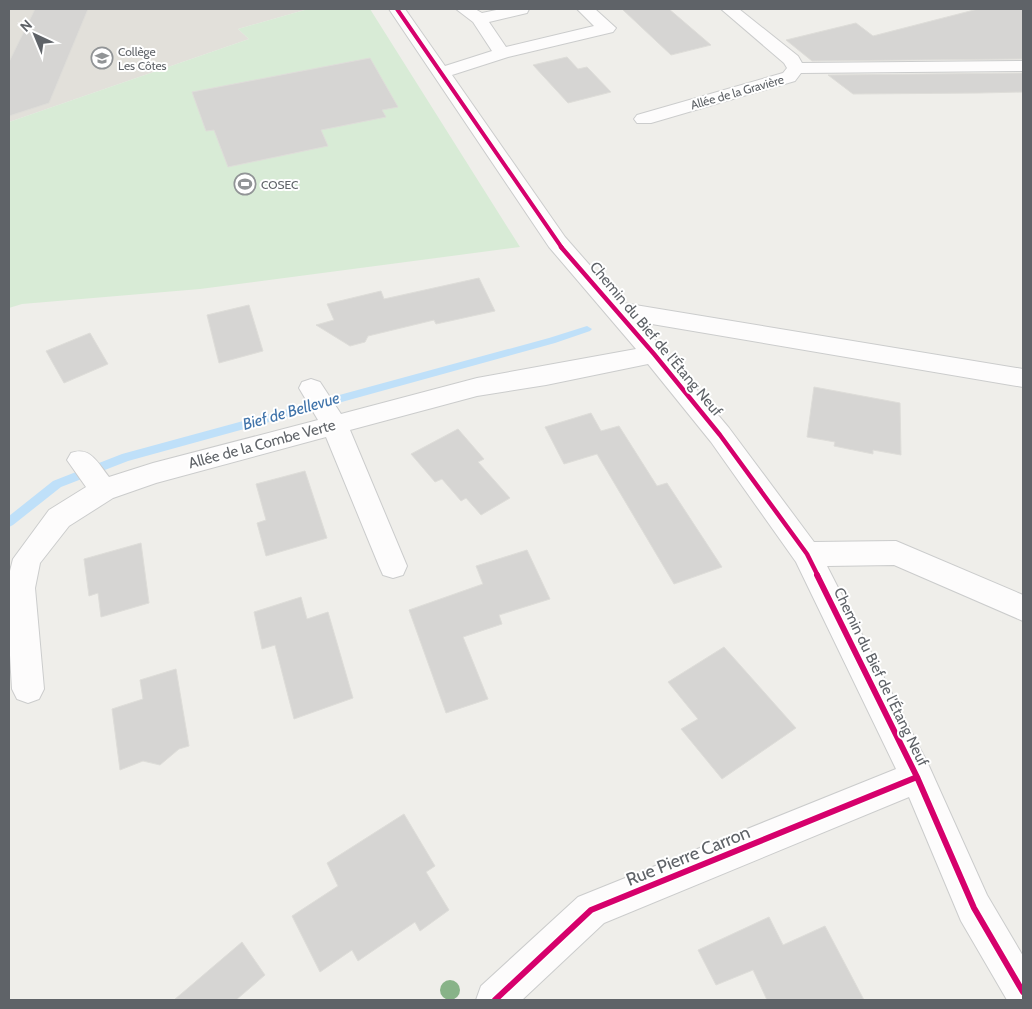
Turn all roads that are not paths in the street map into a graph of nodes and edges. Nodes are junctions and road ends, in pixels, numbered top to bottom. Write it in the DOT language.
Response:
graph roads {
  1 [pos="397,9"];
  2 [pos="464,9"];
  3 [pos="521,9"];
  4 [pos="585,9"];
  5 [pos="729,9"];
  6 [pos="479,19"];
  7 [pos="502,53"];
  8 [pos="1023,66"];
  9 [pos="796,68"];
  10 [pos="441,74"];
  11 [pos="644,120"];
  12 [pos="616,310"];
  13 [pos="654,354"];
  14 [pos="1023,378"];
  15 [pos="311,388"];
  16 [pos="334,424"];
  17 [pos="80,460"];
  18 [pos="103,490"];
  19 [pos="807,554"];
  20 [pos="393,566"];
  21 [pos="1023,608"];
  22 [pos="28,689"];
  23 [pos="917,777"];
  24 [pos="1023,992"];
  25 [pos="495,1000"];
  1 -- 10 [label="street, Chemin du Bief de l'Étang Neuf"];
  2 -- 6 [label="street"];
  3 -- 6 [label="street"];
  4 -- 7 [label="street"];
  5 -- 9 [label="street, Allée de la Gravière"];
  6 -- 7 [label="street"];
  7 -- 10 [label="street"];
  8 -- 9 [label="street"];
  9 -- 11 [label="street, Allée de la Gravière"];
  10 -- 12 [label="street, Chemin du Bief de l'Étang Neuf"];
  12 -- 13 [label="street, Chemin du Bief de l'Étang Neuf"];
  12 -- 14 [label="street"];
  13 -- 16 [label="street, Allée de la Combe Verte"];
  13 -- 19 [label="street, Chemin du Bief de l'Étang Neuf"];
  15 -- 16 [label="street"];
  16 -- 18 [label="street, Allée de la Combe Verte"];
  16 -- 20 [label="street"];
  17 -- 18 [label="street"];
  18 -- 22 [label="street, Allée de la Combe Verte"];
  19 -- 21 [label="street"];
  19 -- 23 [label="street, Chemin du Bief de l'Étang Neuf"];
  23 -- 24 [label="street, Chemin du Bief de l'Étang Neuf"];
  23 -- 25 [label="street, Rue Pierre Carron"];
}
